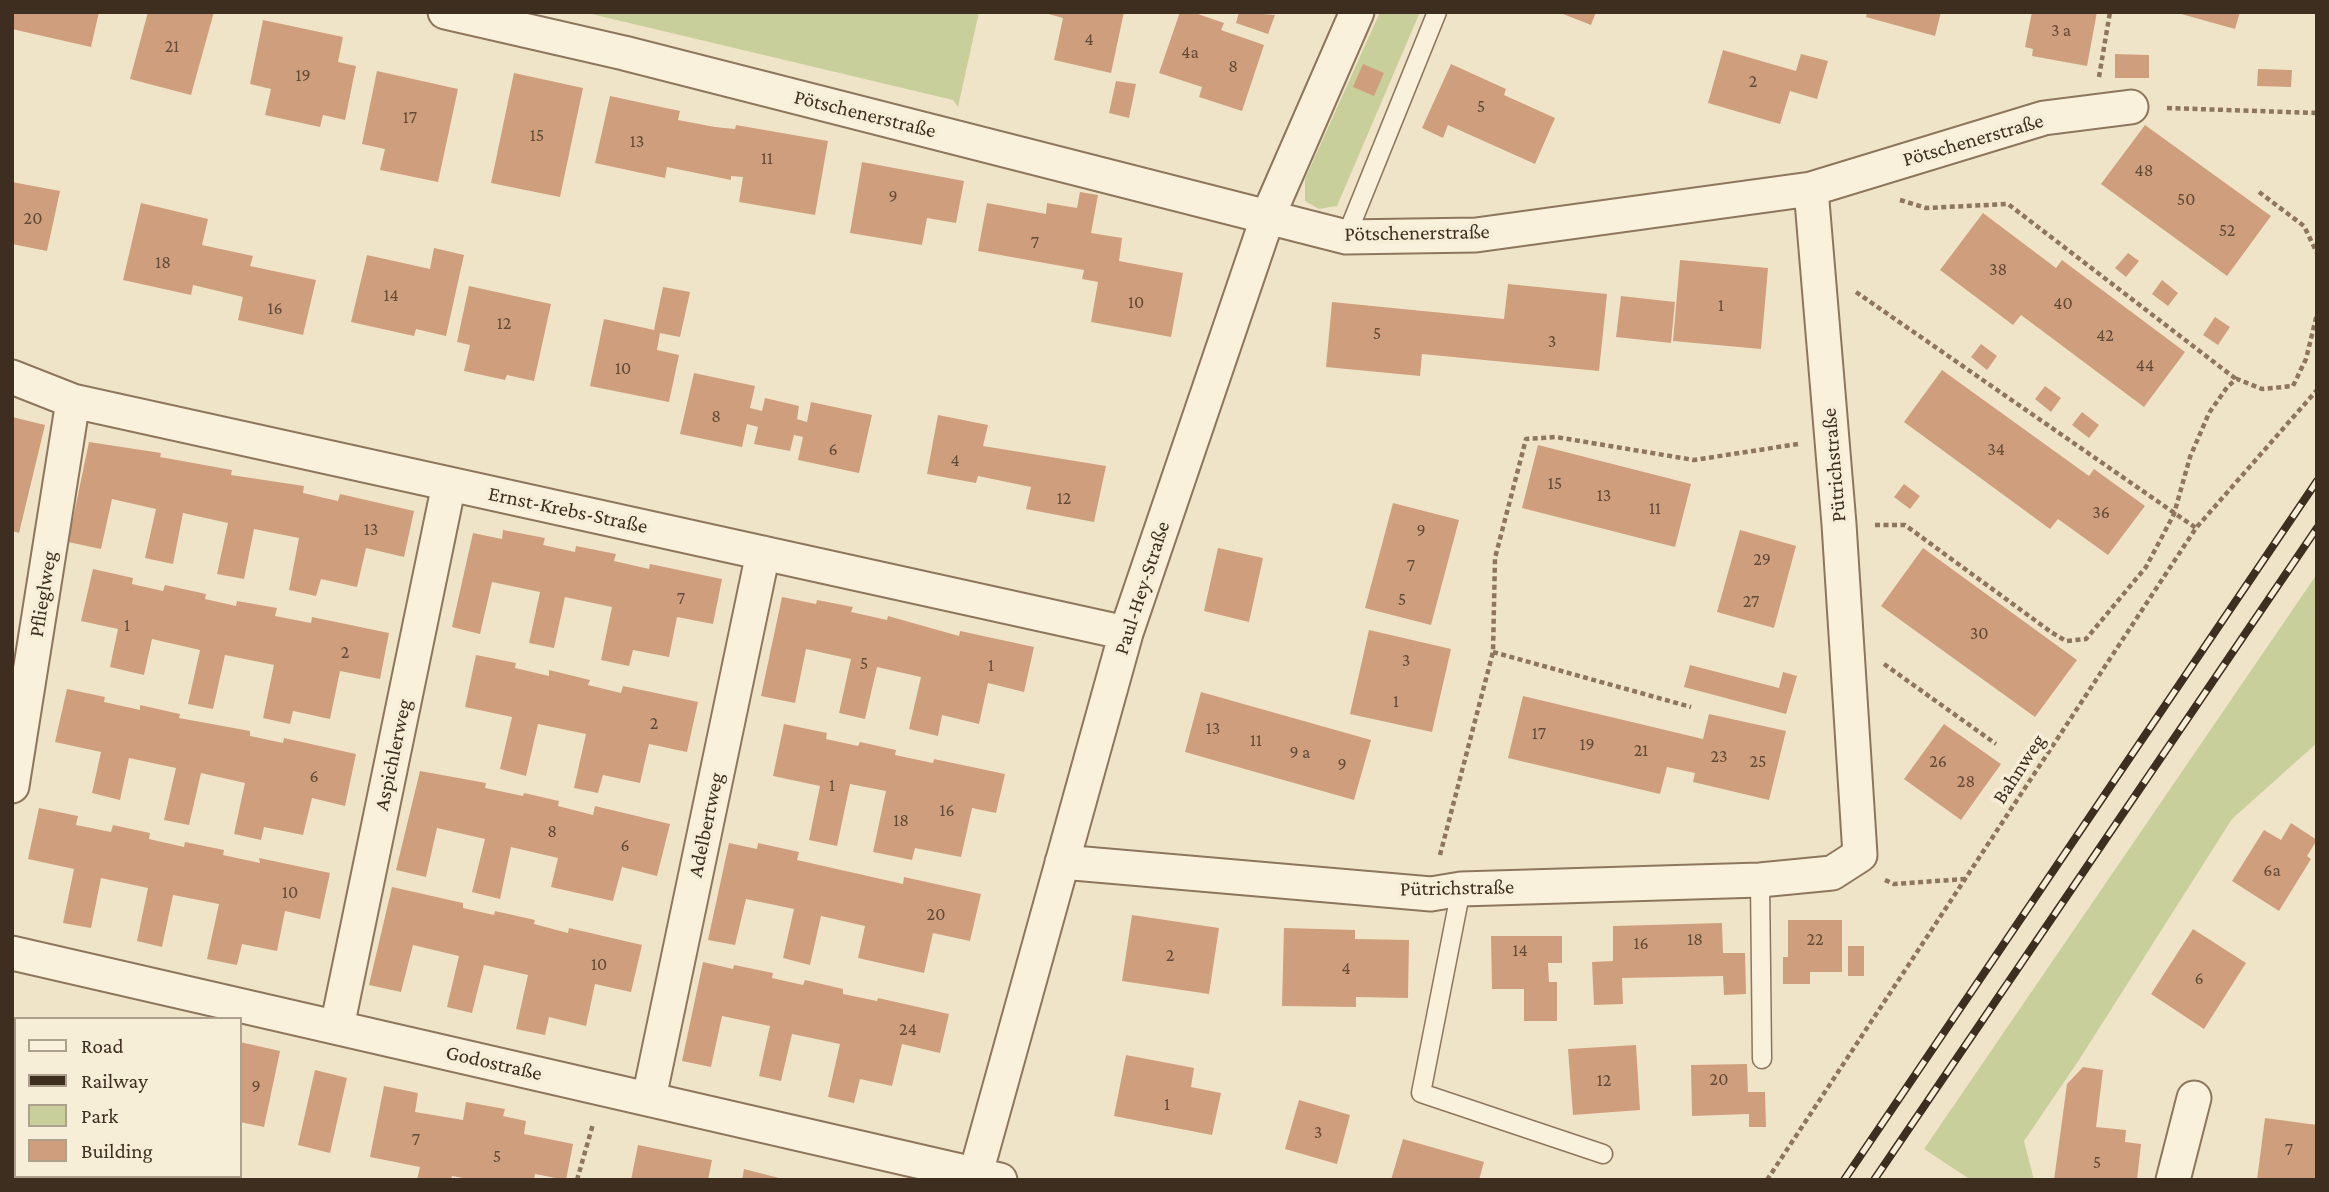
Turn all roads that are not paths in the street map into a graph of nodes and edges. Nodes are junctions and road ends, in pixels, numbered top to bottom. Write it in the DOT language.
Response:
graph roads {
  1 [pos="445,12"];
  2 [pos="1357,12"];
  3 [pos="1437,12"];
  4 [pos="2131,107"];
  5 [pos="1825,184"];
  6 [pos="1268,216"];
  7 [pos="1346,237"];
  8 [pos="12,377"];
  9 [pos="73,401"];
  10 [pos="449,484"];
  11 [pos="762,553"];
  12 [pos="1126,633"];
  13 [pos="12,786"];
  14 [pos="1062,862"];
  15 [pos="1760,880"];
  16 [pos="1446,891"];
  17 [pos="12,953"];
  18 [pos="337,1027"];
  19 [pos="1762,1059"];
  20 [pos="649,1098"];
  21 [pos="2194,1098"];
  22 [pos="1603,1154"];
  23 [pos="983,1177"];
  24 [pos="2174,1180"];
  1 -- 6 [label="street, Pötschenerstraße"];
  2 -- 6 [label="street, Paul-Hey-Straße"];
  3 -- 7 [label="lane"];
  4 -- 5 [label="street, Pötschenerstraße"];
  5 -- 7 [label="street, Pötschenerstraße"];
  5 -- 15 [label="street, Pütrichstraße"];
  6 -- 7 [label="street, Pötschenerstraße"];
  6 -- 12 [label="street, Paul-Hey-Straße"];
  8 -- 9 [label="street, Ernst-Krebs-Straße"];
  9 -- 10 [label="street, Ernst-Krebs-Straße"];
  9 -- 13 [label="street, Pflieglweg"];
  10 -- 11 [label="street, Ernst-Krebs-Straße"];
  10 -- 18 [label="street, Aspichlerweg"];
  11 -- 12 [label="street, Ernst-Krebs-Straße"];
  11 -- 20 [label="street, Adelbertweg"];
  12 -- 14 [label="street, Paul-Hey-Straße"];
  14 -- 16 [label="street, Pütrichstraße"];
  14 -- 23 [label="street, Paul-Hey-Straße"];
  15 -- 16 [label="street, Pütrichstraße"];
  15 -- 19 [label="lane"];
  16 -- 22 [label="lane"];
  17 -- 18 [label="street, Godostraße"];
  18 -- 20 [label="street, Godostraße"];
  20 -- 23 [label="street, Godostraße"];
  21 -- 24 [label="street"];
}
